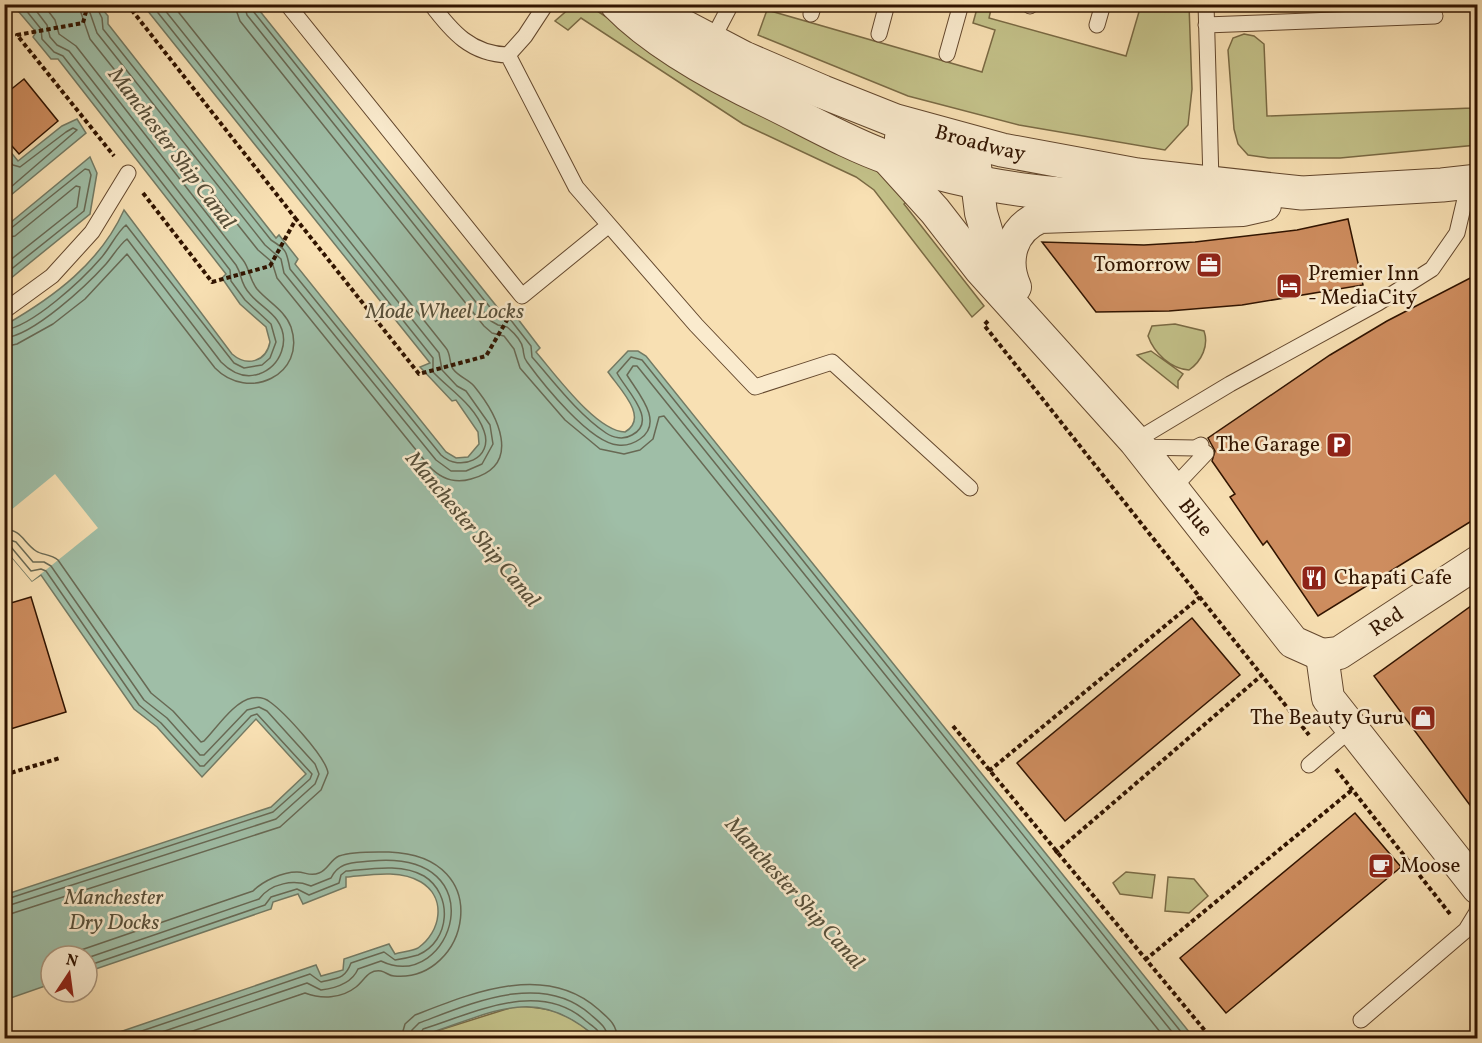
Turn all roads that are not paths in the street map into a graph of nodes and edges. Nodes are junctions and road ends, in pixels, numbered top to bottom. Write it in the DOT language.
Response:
graph roads {
  1 [pos="287,4"];
  2 [pos="430,4"];
  3 [pos="546,4"];
  4 [pos="617,4"];
  5 [pos="641,4"];
  6 [pos="731,4"];
  7 [pos="888,4"];
  8 [pos="961,4"];
  9 [pos="1103,4"];
  10 [pos="1206,4"];
  11 [pos="1435,16"];
  12 [pos="1097,25"];
  13 [pos="1206,25"];
  14 [pos="879,34"];
  15 [pos="705,52"];
  16 [pos="947,54"];
  17 [pos="508,55"];
  18 [pos="887,158"];
  19 [pos="128,173"];
  20 [pos="1211,181"];
  21 [pos="1473,181"];
  22 [pos="975,182"];
  23 [pos="1302,193"];
  24 [pos="1265,205"];
  25 [pos="609,225"];
  26 [pos="1013,284"];
  27 [pos="4,311"];
  28 [pos="1040,333"];
  29 [pos="1137,444"];
  30 [pos="970,488"];
  31 [pos="1173,489"];
  32 [pos="1478,562"];
  33 [pos="1322,655"];
  34 [pos="1351,729"];
  35 [pos="1309,765"];
  36 [pos="1477,893"];
  37 [pos="1361,1020"];
  1 -- 25 [label="lane"];
  2 -- 17 [label="lane"];
  3 -- 17 [label="lane"];
  4 -- 15 [label="street, Broadway"];
  5 -- 15 [label="street, Broadway"];
  6 -- 15 [label="lane"];
  7 -- 14 [label="lane"];
  8 -- 16 [label="lane"];
  9 -- 12 [label="lane"];
  10 -- 13 [label="lane"];
  11 -- 13 [label="lane"];
  13 -- 20 [label="lane"];
  15 -- 18 [label="street, Broadway"];
  15 -- 20 [label="street, Broadway"];
  15 -- 22 [label="street, Broadway"];
  17 -- 25 [label="lane"];
  18 -- 22 [label="street, Broadway"];
  18 -- 28 [label="street, Blue"];
  19 -- 27 [label="lane"];
  20 -- 23 [label="street, Broadway"];
  21 -- 23 [label="street, Broadway"];
  21 -- 29 [label="lane"];
  22 -- 24 [label="street, Broadway"];
  22 -- 26 [label="street, Broadway"];
  23 -- 24 [label="street, Broadway"];
  24 -- 26 [label="street, Broadway"];
  25 -- 30 [label="lane"];
  26 -- 28 [label="street, Broadway"];
  28 -- 29 [label="street, Blue"];
  29 -- 31 [label="street, Blue"];
  29 -- 31 [label="lane"];
  31 -- 33 [label="street, Blue"];
  32 -- 33 [label="street, Red"];
  33 -- 34 [label="street"];
  34 -- 35 [label="lane"];
  34 -- 36 [label="street"];
  36 -- 37 [label="lane"];
}
